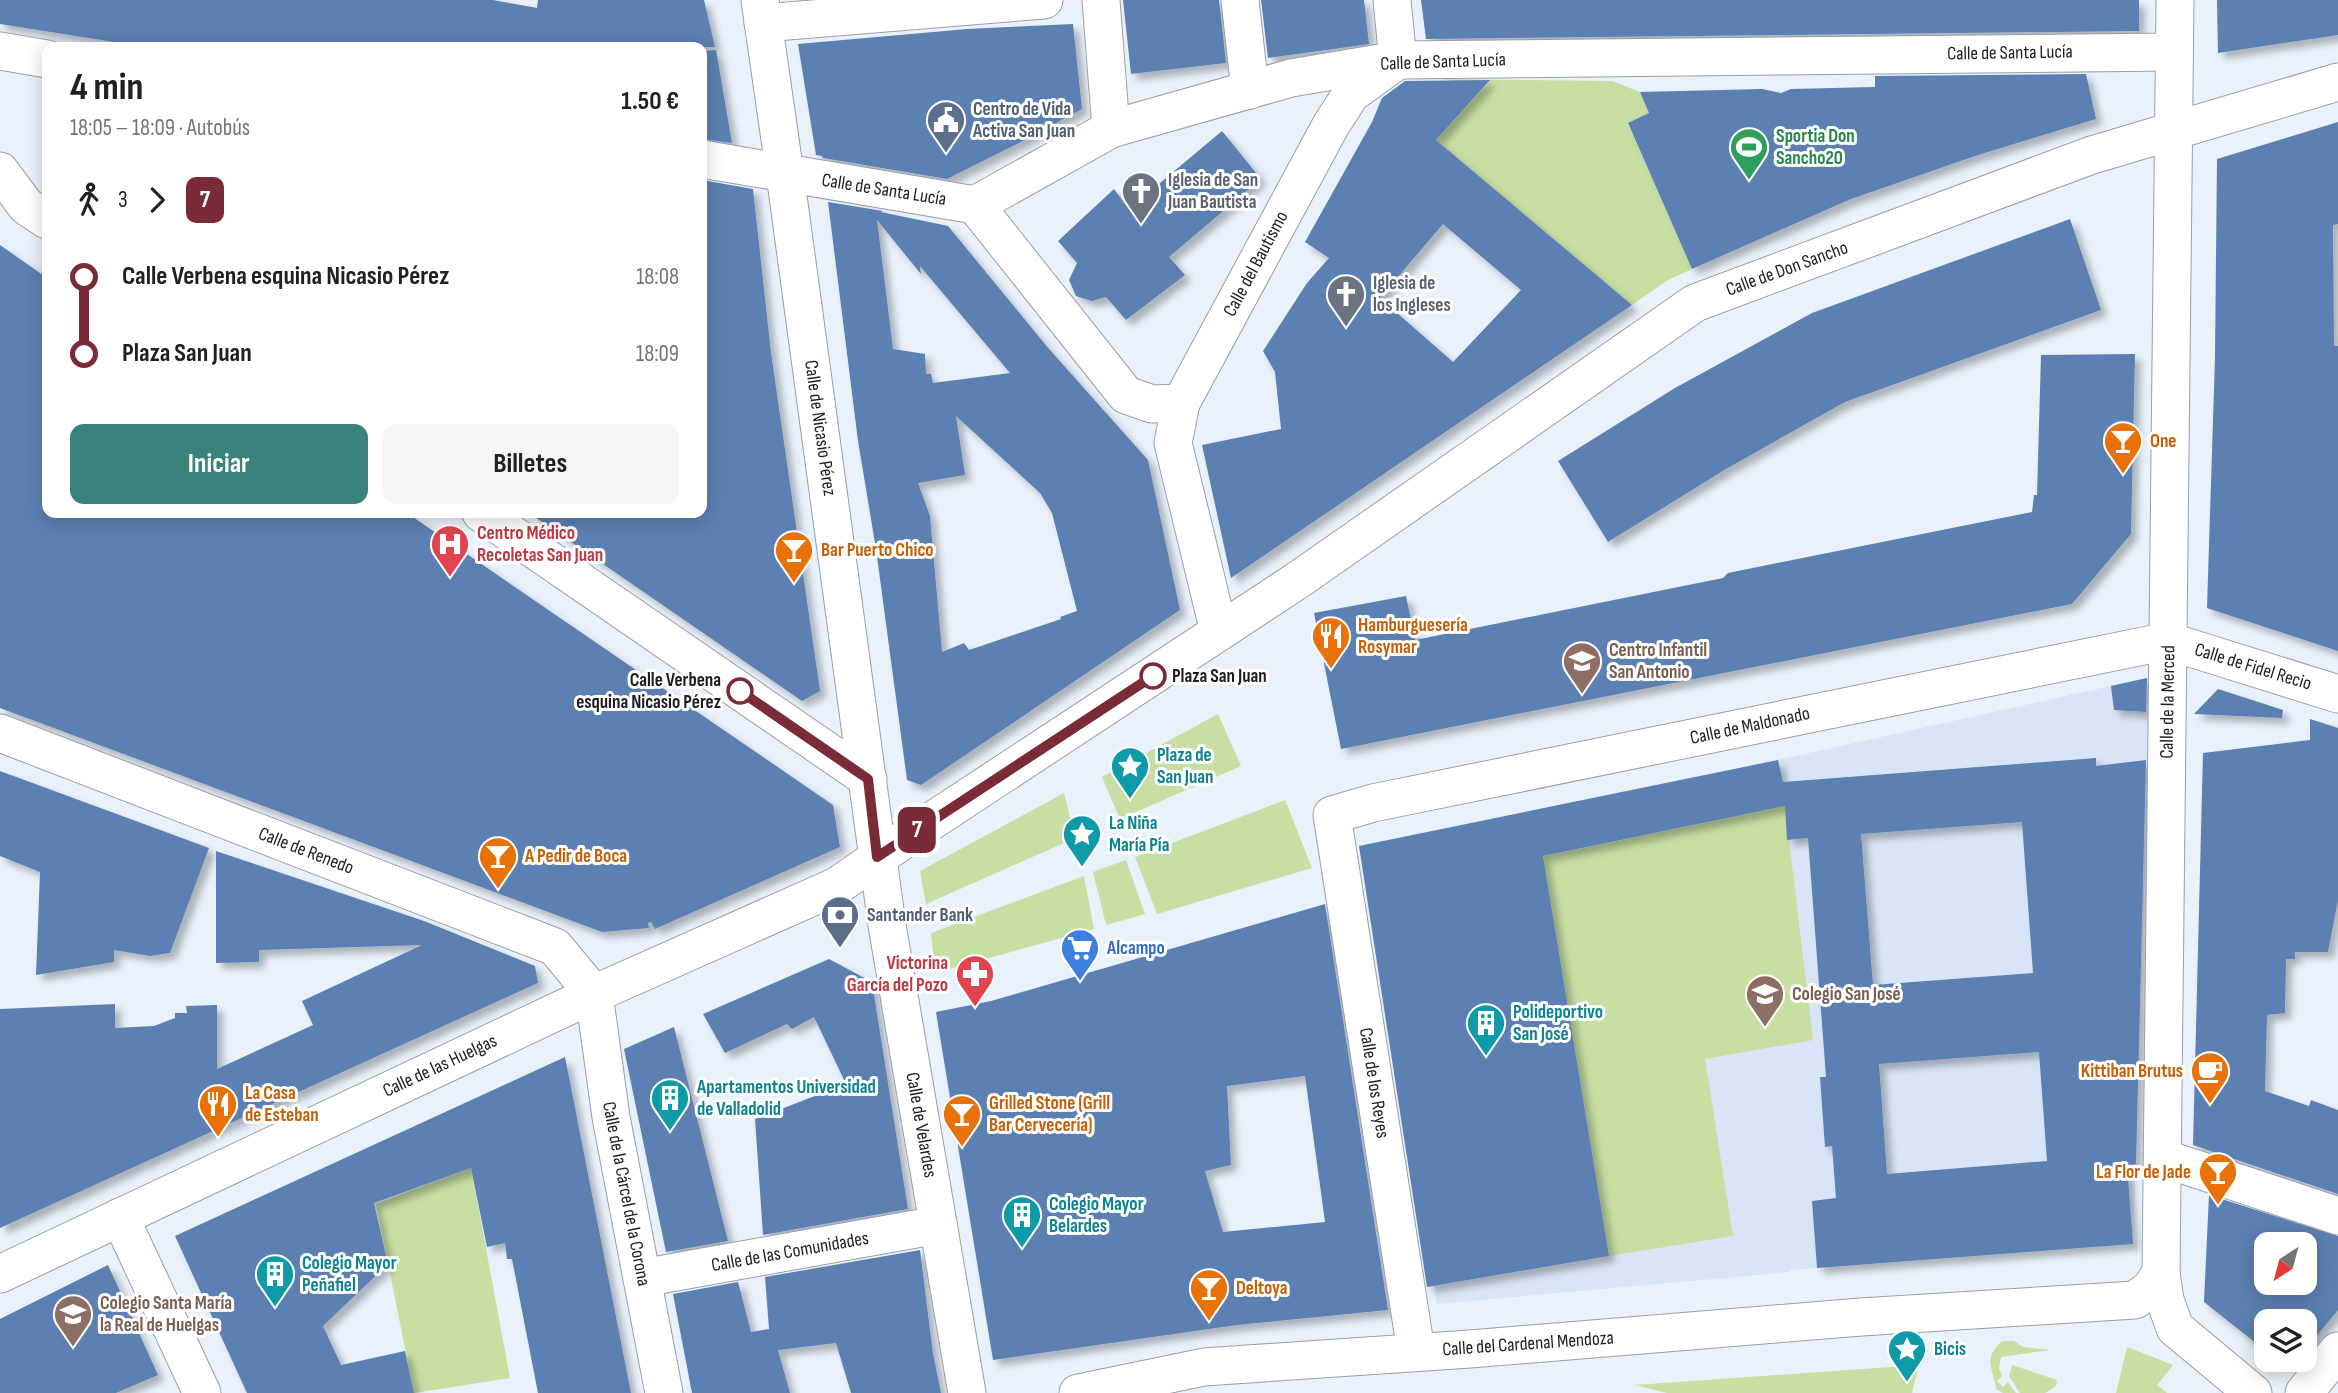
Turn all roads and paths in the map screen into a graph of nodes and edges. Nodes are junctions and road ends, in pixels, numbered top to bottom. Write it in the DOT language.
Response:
graph roads {
  1 [pos="1044,0"];
  2 [pos="1101,0"];
  3 [pos="1240,0"];
  4 [pos="1392,0"];
  5 [pos="2175,0"];
  6 [pos="761,11"];
  7 [pos="0,51"];
  8 [pos="2174,52"];
  9 [pos="42,57"];
  10 [pos="1398,60"];
  11 [pos="1290,78"];
  12 [pos="2338,82"];
  13 [pos="1250,90"];
  14 [pos="1331,125"];
  15 [pos="1111,129"];
  16 [pos="2174,131"];
  17 [pos="707,160"];
  18 [pos="0,171"];
  19 [pos="785,174"];
  20 [pos="975,205"];
  21 [pos="30,209"];
  22 [pos="1181,403"];
  23 [pos="488,518"];
  24 [pos="1219,632"];
  25 [pos="2168,641"];
  26 [pos="2338,694"];
  27 [pos="0,733"];
  28 [pos="868,779"];
  29 [pos="1332,816"];
  30 [pos="877,857"];
  31 [pos="594,994"];
  32 [pos="2163,1158"];
  33 [pos="2338,1216"];
  34 [pos="120,1217"];
  35 [pos="938,1225"];
  36 [pos="2161,1273"];
  37 [pos="0,1274"];
  38 [pos="642,1278"];
  39 [pos="2338,1351"];
  40 [pos="1416,1352"];
  41 [pos="2307,1392"];
  42 [pos="202,1393"];
  43 [pos="664,1393"];
  44 [pos="967,1393"];
  45 [pos="1078,1393"];
  46 [pos="2253,1393"];
  1 -- 6 [label="street"];
  2 -- 15 [label="street"];
  3 -- 13 [label="street"];
  4 -- 10 [label="street"];
  5 -- 8 [label="street, Calle de la Merced"];
  6 -- 19 [label="street, Calle de Nicasio Pérez"];
  7 -- 9 [label="street"];
  8 -- 10 [label="street, Calle de Santa Lucía"];
  8 -- 16 [label="street, Calle de la Merced"];
  10 -- 11 [label="street, Calle de Santa Lucía"];
  10 -- 14 [label="street, Calle del Bautismo"];
  11 -- 13 [label="street, Calle de Santa Lucía"];
  11 -- 14 [label="street"];
  12 -- 16 [label="street, Calle de Don Sancho"];
  13 -- 15 [label="street, Calle de Santa Lucía"];
  14 -- 22 [label="street, Calle del Bautismo"];
  15 -- 20 [label="street, Calle de Santa Lucía"];
  16 -- 24 [label="street, Calle de Don Sancho"];
  16 -- 25 [label="street, Calle de la Merced"];
  17 -- 19 [label="street, Calle de Santa Lucía"];
  18 -- 21 [label="street"];
  19 -- 20 [label="street, Calle de Santa Lucía"];
  19 -- 28 [label="street, Calle de Nicasio Pérez"];
  20 -- 22 [label="street"];
  22 -- 24 [label="street, Calle del Bautismo"];
  23 -- 28 [label="street"];
  24 -- 30 [label="street"];
  25 -- 26 [label="street, Calle de Fidel Recio"];
  25 -- 29 [label="street, Calle de Maldonado"];
  25 -- 32 [label="street, Calle de la Merced"];
  27 -- 31 [label="street, Calle de Renedo"];
  28 -- 30 [label="street, Calle de Nicasio Pérez"];
  29 -- 40 [label="street, Calle de los Reyes"];
  30 -- 31 [label="street, Calle de las Huelgas"];
  30 -- 35 [label="street, Calle de Velardes"];
  31 -- 34 [label="street, Calle de las Huelgas"];
  31 -- 38 [label="street, Calle de la Cárcel de la Corona"];
  32 -- 33 [label="street"];
  32 -- 36 [label="street, Calle de la Merced"];
  34 -- 37 [label="street, Calle de las Huelgas"];
  34 -- 42 [label="street"];
  35 -- 38 [label="street, Calle de las Comunidades"];
  35 -- 44 [label="street, Calle de Velardes"];
  36 -- 40 [label="street, Calle del Cardenal Mendoza"];
  36 -- 46 [label="street, Calle de la Merced"];
  38 -- 43 [label="street, Calle de la Cárcel de la Corona"];
  39 -- 41 [label="street"];
  40 -- 45 [label="street, Calle del Cardenal Mendoza"];
}
